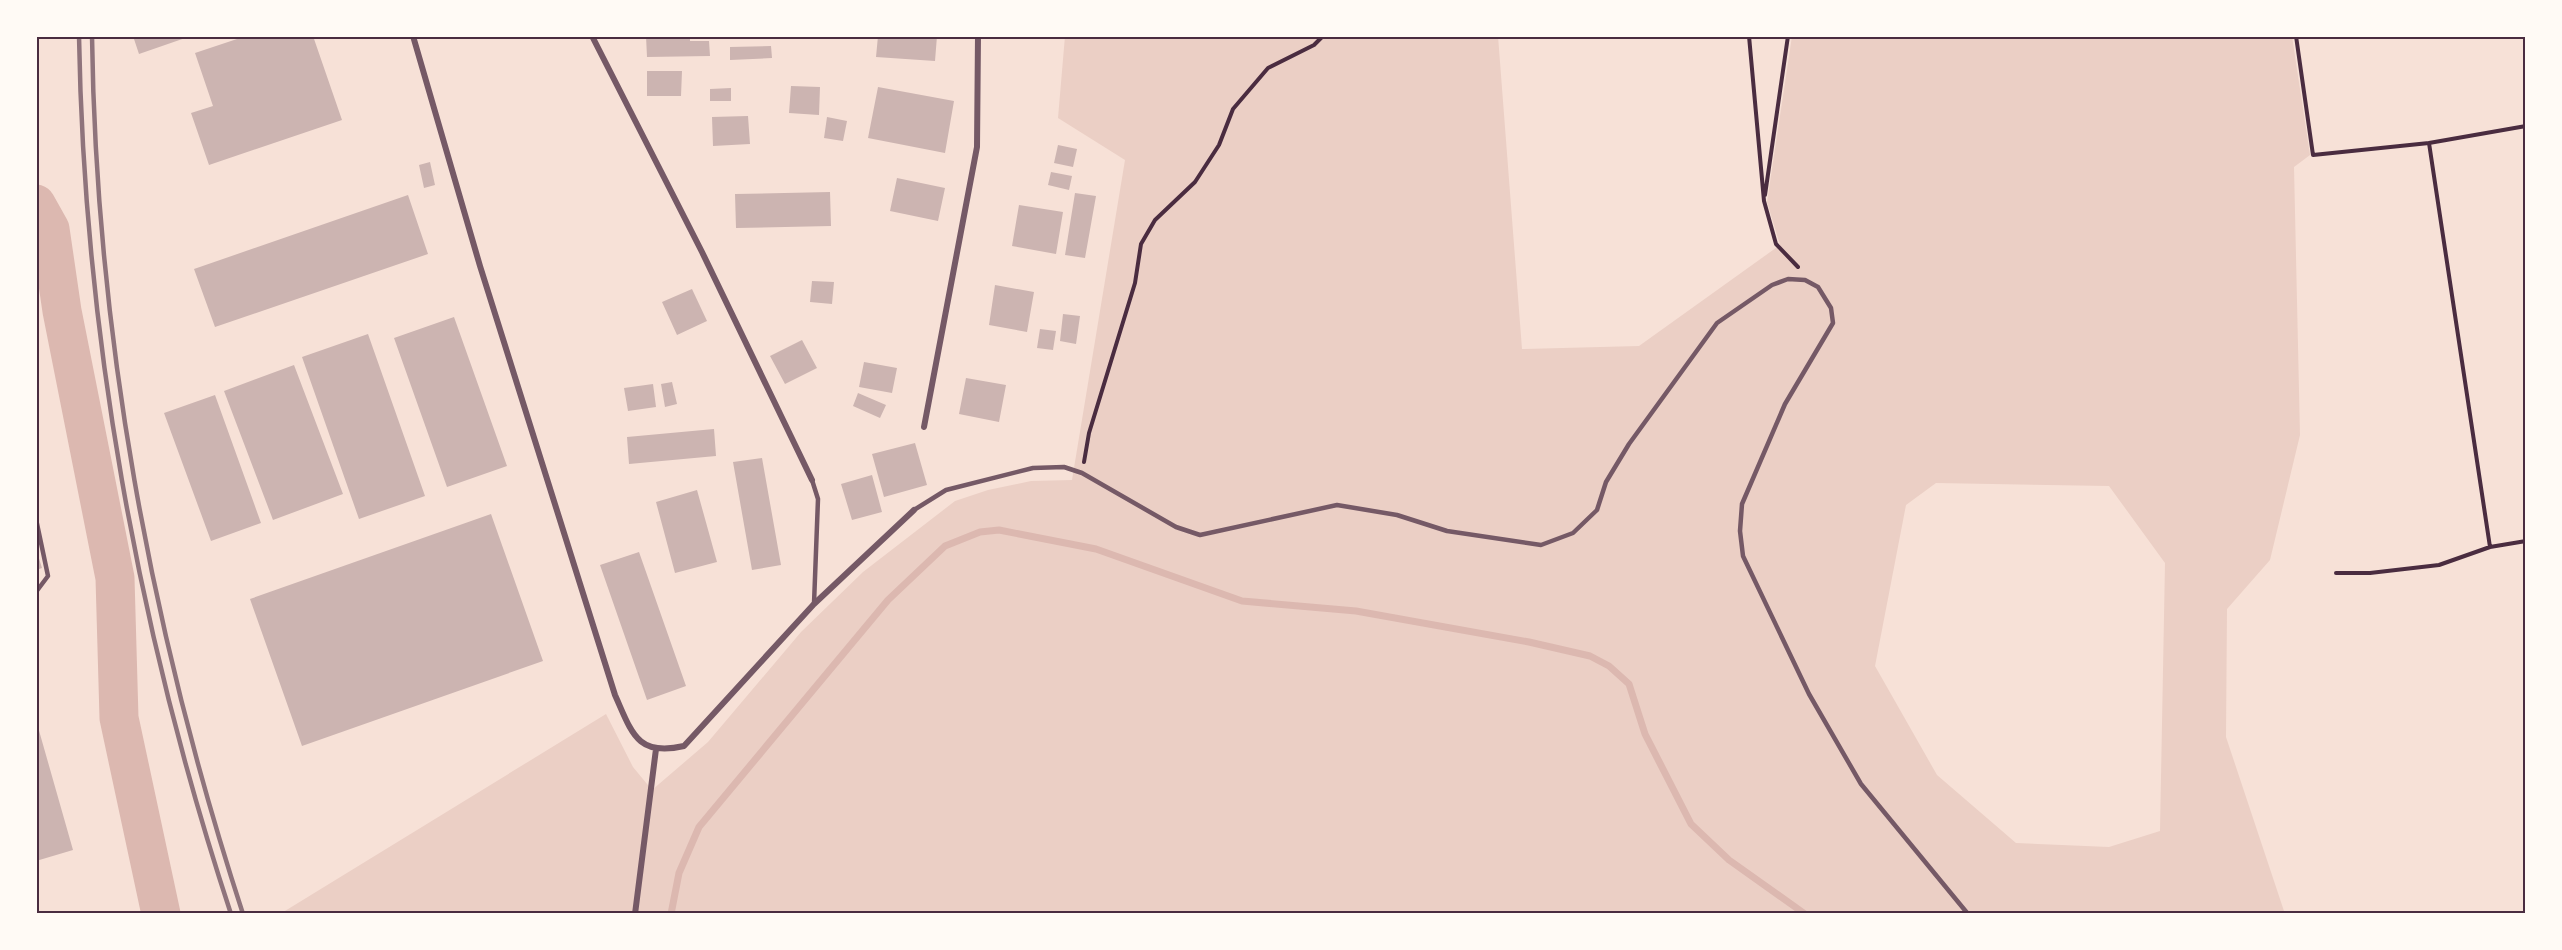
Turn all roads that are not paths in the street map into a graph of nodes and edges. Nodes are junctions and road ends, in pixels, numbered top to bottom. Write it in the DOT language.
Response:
graph roads {
  1 [pos="414,36"];
  2 [pos="592,36"];
  3 [pos="978,36"];
  4 [pos="924,427"];
  5 [pos="812,480"];
  6 [pos="914,510"];
  7 [pos="36,519"];
  8 [pos="36,592"];
  9 [pos="814,604"];
  10 [pos="656,749"];
  11 [pos="635,914"];
  12 [pos="1968,914"];
  1 -- 10 [label="street"];
  2 -- 5 [label="street"];
  3 -- 4 [label="street"];
  5 -- 9 [label="lane"];
  6 -- 9 [label="street"];
  6 -- 12 [label="lane"];
  7 -- 8 [label="lane"];
  9 -- 10 [label="street"];
  10 -- 11 [label="street"];
}
